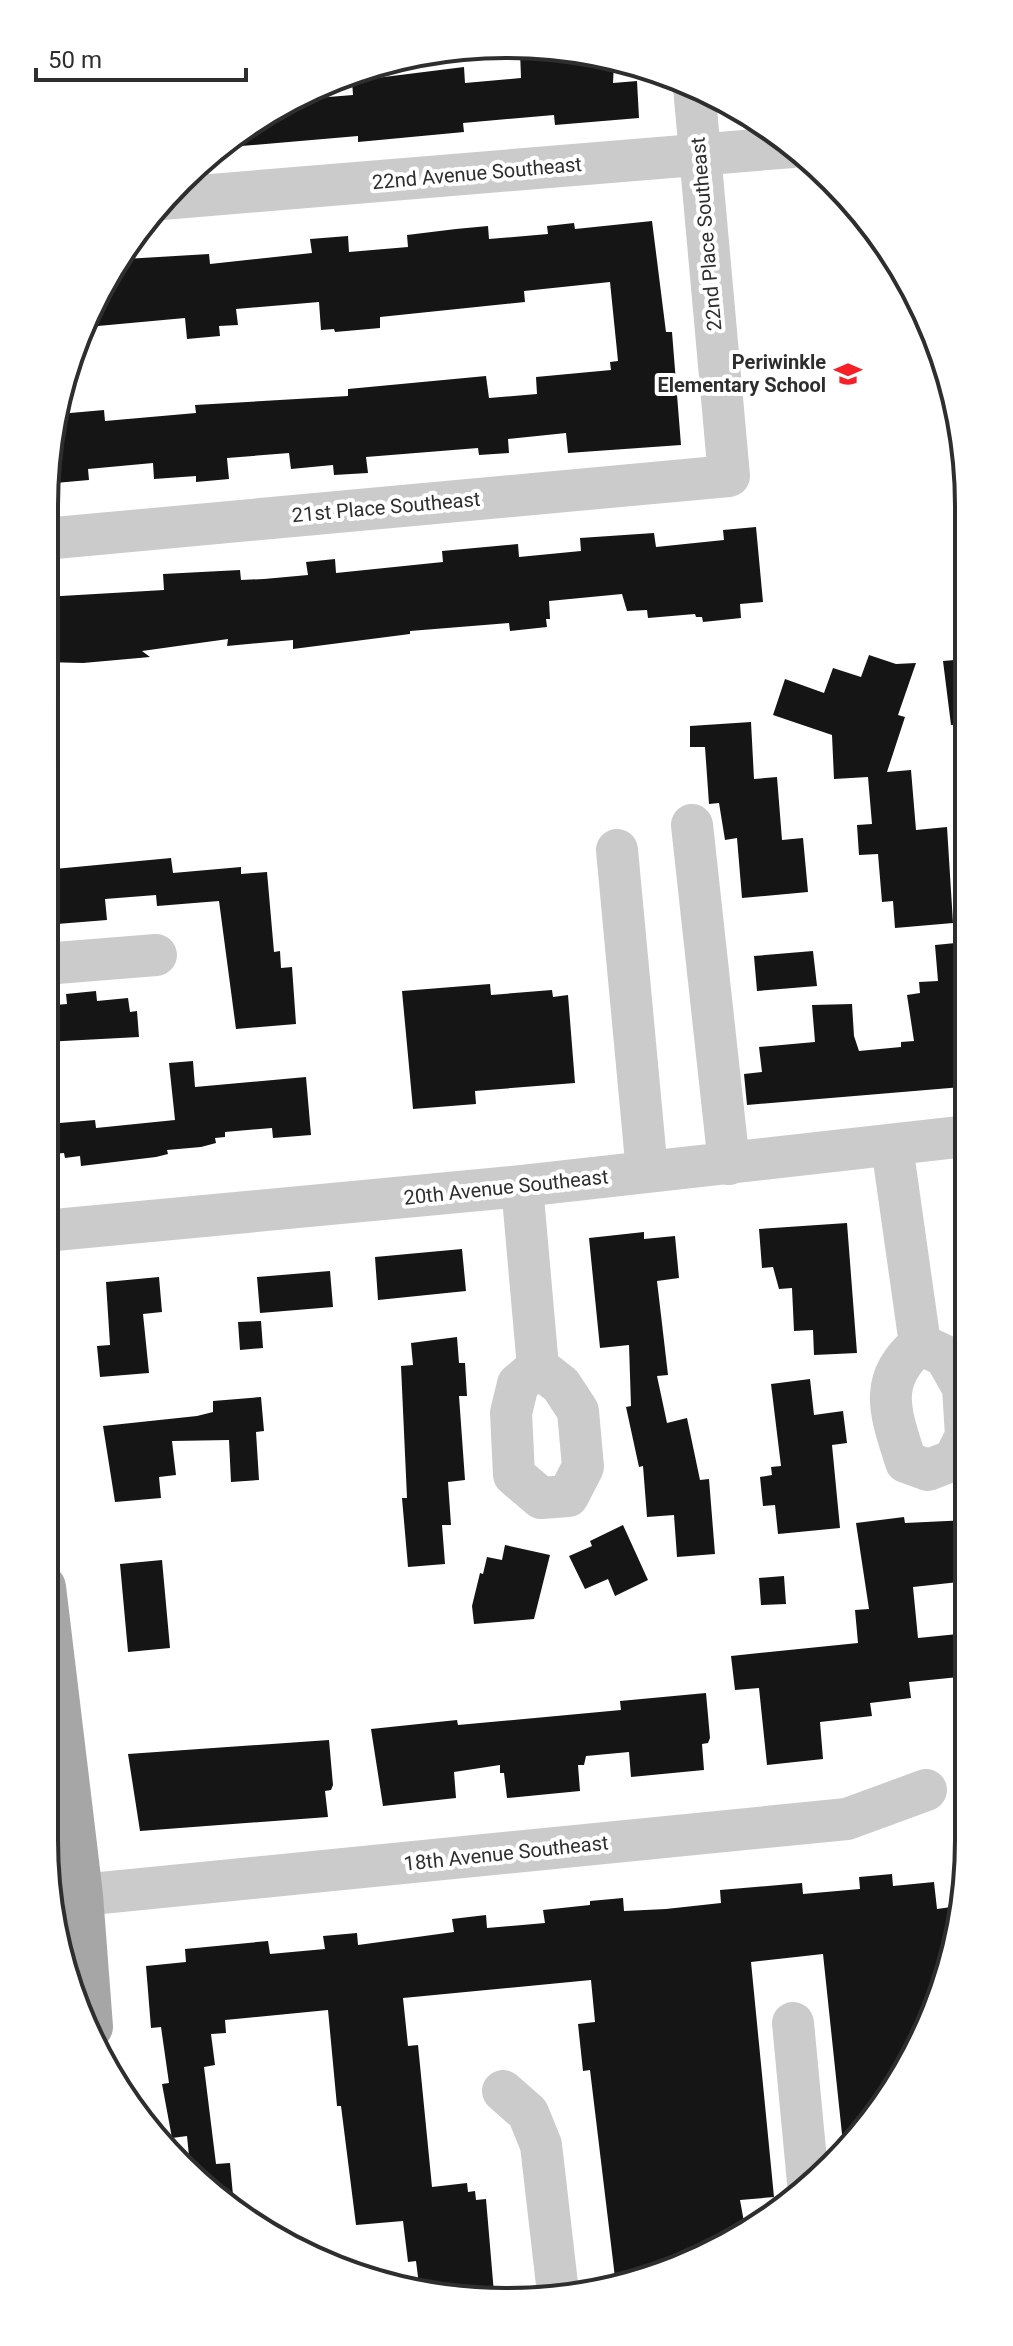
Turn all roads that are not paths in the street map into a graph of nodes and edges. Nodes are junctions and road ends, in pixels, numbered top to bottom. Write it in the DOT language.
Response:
graph roads {
  1 [pos="695,99"];
  2 [pos="776,148"];
  3 [pos="697,154"];
  4 [pos="181,197"];
  5 [pos="729,476"];
  6 [pos="58,538"];
  7 [pos="692,825"];
  8 [pos="617,850"];
  9 [pos="156,955"];
  10 [pos="58,963"];
  11 [pos="955,1138"];
  12 [pos="892,1146"];
  13 [pos="729,1164"];
  14 [pos="647,1172"];
  15 [pos="522,1186"];
  16 [pos="58,1230"];
  17 [pos="920,1344"];
  18 [pos="538,1367"];
  19 [pos="58,1704"];
  20 [pos="926,1790"];
  21 [pos="81,1895"];
  22 [pos="74,1956"];
  23 [pos="793,2023"];
  24 [pos="503,2091"];
  25 [pos="807,2172"];
  26 [pos="557,2285"];
  1 -- 3 [label="street, 22nd Place Southeast"];
  2 -- 3 [label="street, 22nd Avenue Southeast"];
  3 -- 4 [label="street, 22nd Avenue Southeast"];
  3 -- 5 [label="street, 22nd Place Southeast"];
  5 -- 6 [label="street, 21st Place Southeast"];
  7 -- 13 [label="street"];
  8 -- 14 [label="street"];
  9 -- 10 [label="street"];
  11 -- 12 [label="street, 20th Avenue Southeast"];
  12 -- 13 [label="street, 20th Avenue Southeast"];
  12 -- 17 [label="street"];
  13 -- 14 [label="street, 20th Avenue Southeast"];
  14 -- 15 [label="street, 20th Avenue Southeast"];
  15 -- 16 [label="street, 20th Avenue Southeast"];
  15 -- 18 [label="street"];
  19 -- 21 [label="main road"];
  20 -- 21 [label="street, 18th Avenue Southeast"];
  21 -- 22 [label="main road"];
  23 -- 25 [label="street"];
  24 -- 26 [label="street"];
}
